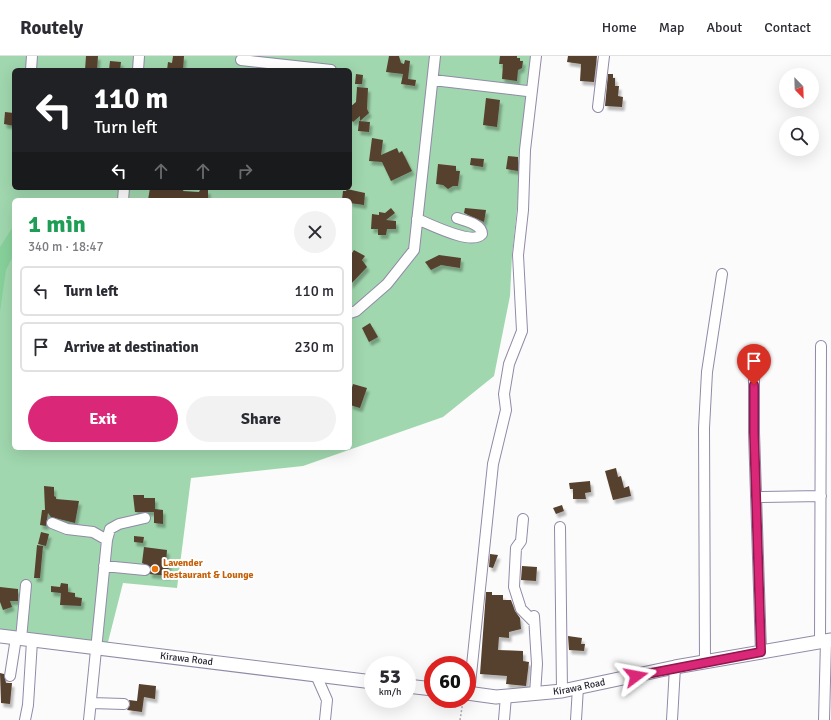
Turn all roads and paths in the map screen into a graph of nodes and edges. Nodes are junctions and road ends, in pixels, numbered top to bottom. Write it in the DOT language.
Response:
graph roads {
  1 [pos="32,56"];
  2 [pos="139,56"];
  3 [pos="435,56"];
  4 [pos="536,56"];
  5 [pos="604,56"];
  6 [pos="241,62"];
  7 [pos="31,68"];
  8 [pos="138,68"];
  9 [pos="308,68"];
  10 [pos="433,80"];
  11 [pos="527,91"];
  12 [pos="598,108"];
  13 [pos="457,218"];
  14 [pos="417,219"];
  15 [pos="722,274"];
  16 [pos="352,312"];
  17 [pos="821,346"];
  18 [pos="754,370"];
  19 [pos="821,496"];
  20 [pos="756,497"];
  21 [pos="145,518"];
  22 [pos="523,519"];
  23 [pos="52,523"];
  24 [pos="560,527"];
  25 [pos="107,540"];
  26 [pos="104,566"];
  27 [pos="145,570"];
  28 [pos="26,585"];
  29 [pos="0,636"];
  30 [pos="23,639"];
  31 [pos="825,641"];
  32 [pos="97,648"];
  33 [pos="761,652"];
  34 [pos="471,656"];
  35 [pos="705,663"];
  36 [pos="675,667"];
  37 [pos="316,675"];
  38 [pos="10,676"];
  39 [pos="364,681"];
  40 [pos="578,687"];
  41 [pos="562,691"];
  42 [pos="535,694"];
  43 [pos="476,695"];
  44 [pos="506,696"];
  45 [pos="91,704"];
  46 [pos="124,704"];
  47 [pos="463,708"];
  48 [pos="25,720"];
  49 [pos="89,720"];
  50 [pos="325,720"];
  51 [pos="460,720"];
  52 [pos="504,720"];
  53 [pos="576,720"];
  54 [pos="672,720"];
  55 [pos="824,720"];
  1 -- 7 [label="street"];
  2 -- 8 [label="street"];
  3 -- 10 [label="street"];
  4 -- 34 [label="street"];
  5 -- 12 [label="street"];
  6 -- 9 [label="street"];
  10 -- 11 [label="street"];
  10 -- 14 [label="street"];
  13 -- 14 [label="street"];
  14 -- 16 [label="street"];
  15 -- 35 [label="street"];
  17 -- 19 [label="street"];
  18 -- 20 [label="street"];
  19 -- 20 [label="street"];
  19 -- 31 [label="street"];
  20 -- 33 [label="street"];
  21 -- 25 [label="street"];
  22 -- 42 [label="street"];
  23 -- 25 [label="street"];
  24 -- 41 [label="street"];
  25 -- 26 [label="street"];
  26 -- 27 [label="street"];
  26 -- 32 [label="street"];
  28 -- 30 [label="street"];
  29 -- 30 [label="main road, Kirawa Road"];
  30 -- 32 [label="main road, Kirawa Road"];
  30 -- 38 [label="street"];
  30 -- 48 [label="street"];
  31 -- 33 [label="main road, Kirawa Road"];
  31 -- 55 [label="street"];
  32 -- 37 [label="main road, Kirawa Road"];
  32 -- 45 [label="street"];
  33 -- 35 [label="main road, Kirawa Road"];
  35 -- 36 [label="main road, Kirawa Road"];
  36 -- 40 [label="main road, Kirawa Road"];
  36 -- 54 [label="street"];
  37 -- 39 [label="main road, Kirawa Road"];
  37 -- 50 [label="street"];
  40 -- 41 [label="main road, Kirawa Road"];
  40 -- 53 [label="street"];
  41 -- 42 [label="main road, Kirawa Road"];
  42 -- 44 [label="main road, Kirawa Road"];
  43 -- 44 [label="main road, Kirawa Road"];
  44 -- 52 [label="street"];
  45 -- 46 [label="street"];
  45 -- 49 [label="street"];
  47 -- 51 [label="path"];
}
